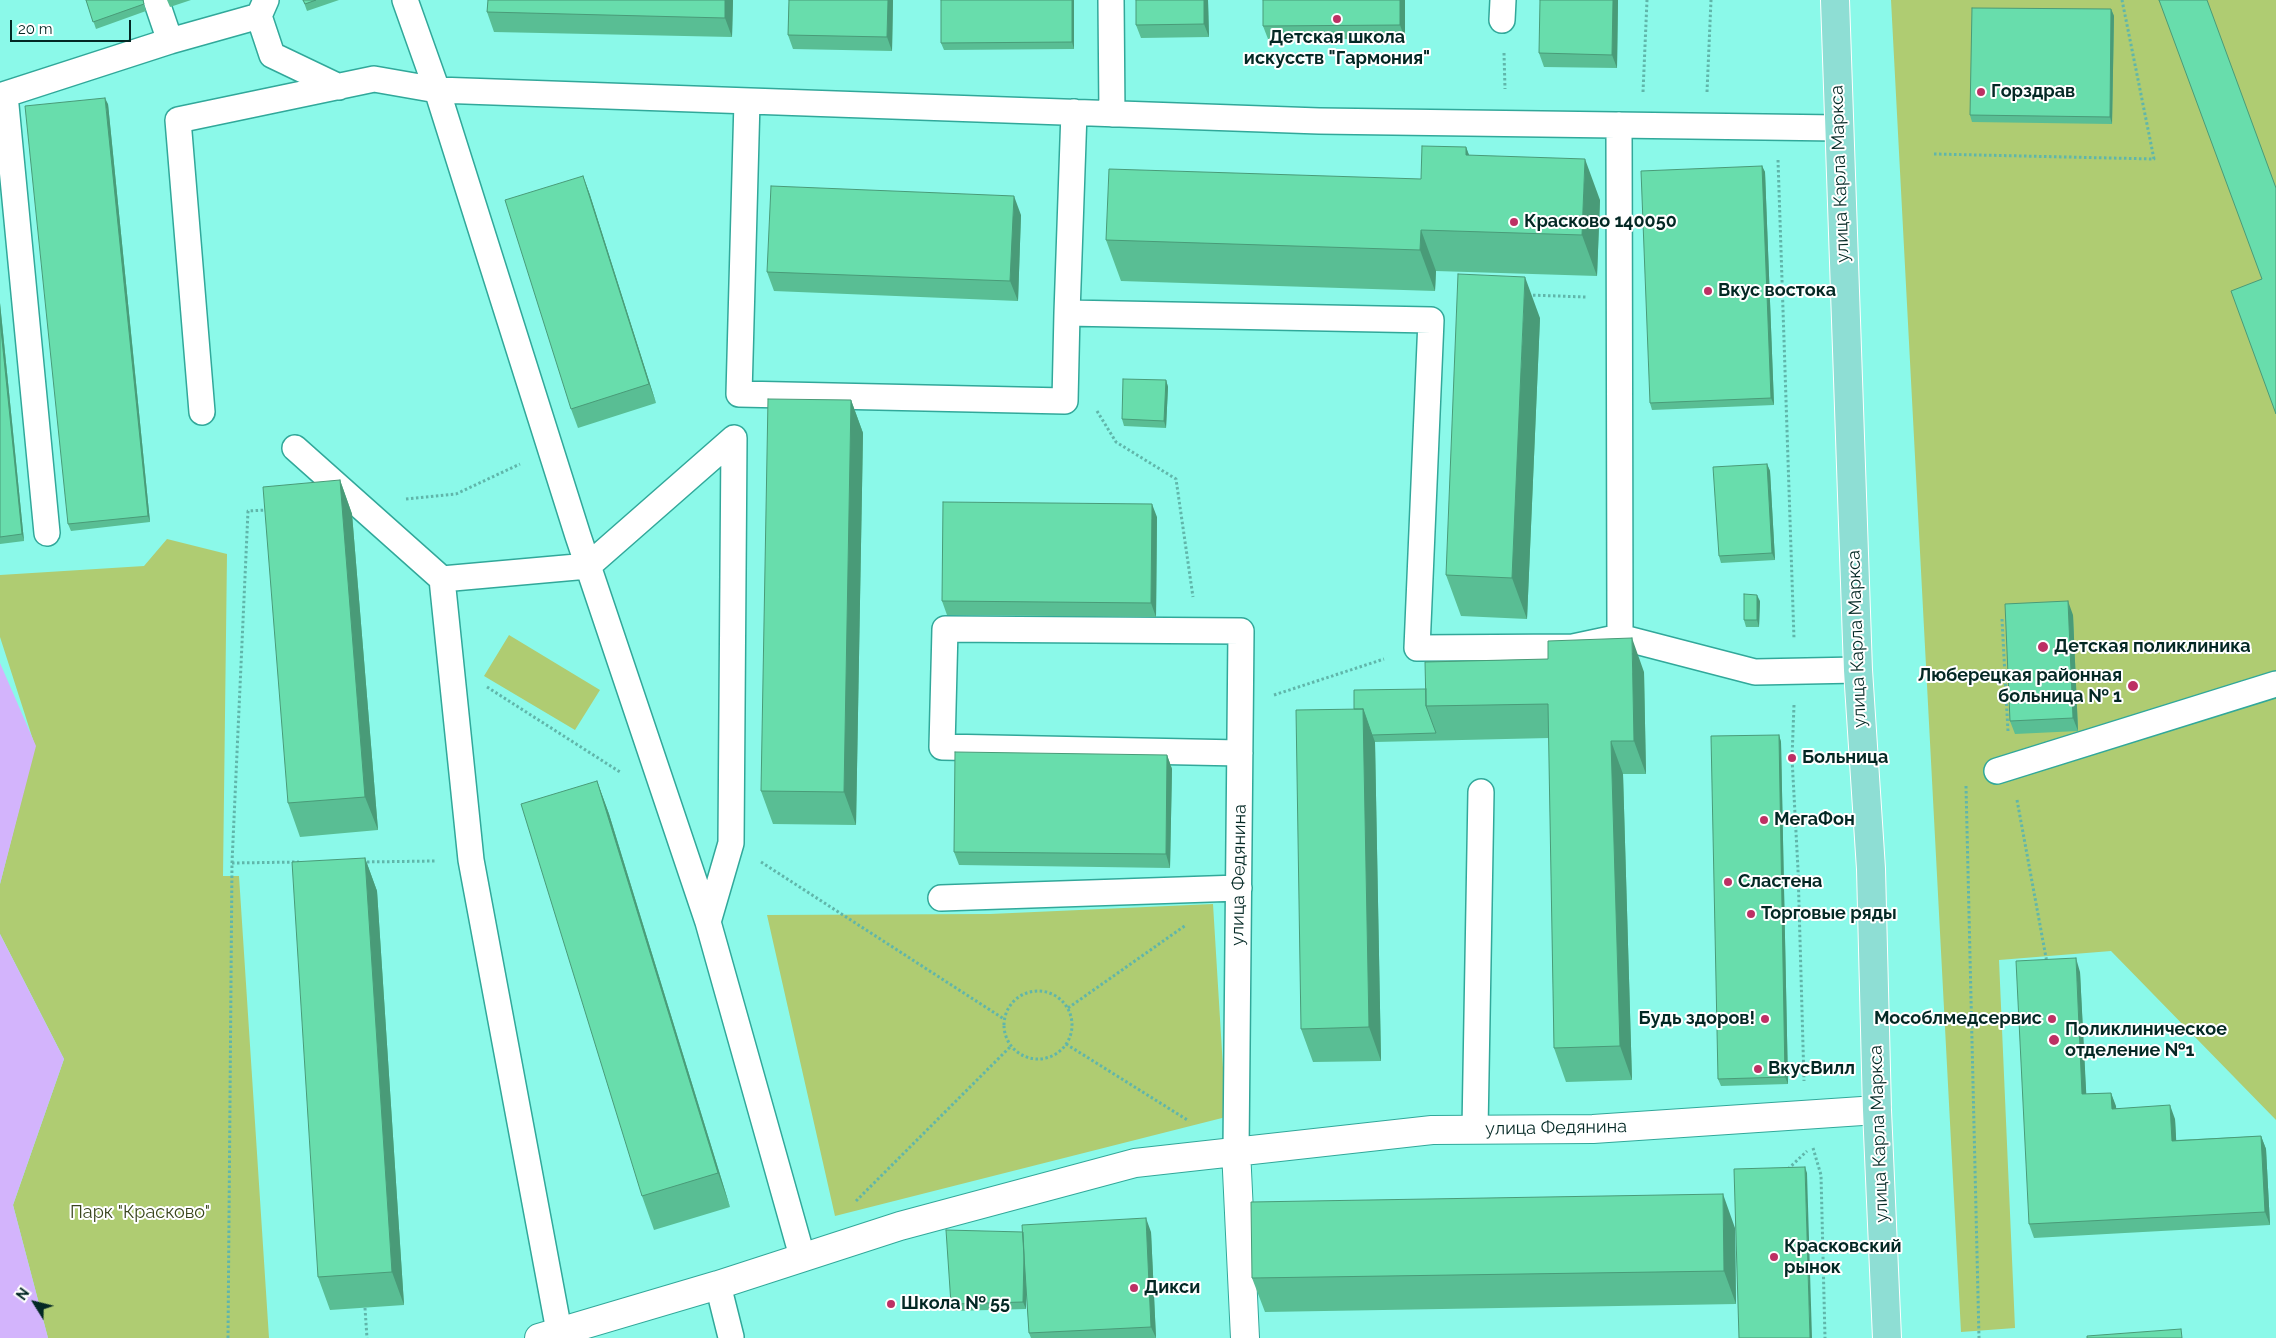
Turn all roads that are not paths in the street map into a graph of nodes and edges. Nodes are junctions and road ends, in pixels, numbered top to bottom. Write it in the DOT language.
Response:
graph roads {
  1 [pos="156,0"];
  2 [pos="406,0"];
  3 [pos="1111,0"];
  4 [pos="1835,0"];
  5 [pos="262,8"];
  6 [pos="170,41"];
  7 [pos="339,87"];
  8 [pos="436,90"];
  9 [pos="2,96"];
  10 [pos="747,101"];
  11 [pos="1074,112"];
  12 [pos="1112,114"];
  13 [pos="1630,125"];
  14 [pos="1838,128"];
  15 [pos="7,200"];
  16 [pos="1067,313"];
  17 [pos="202,412"];
  18 [pos="295,448"];
  19 [pos="47,533"];
  20 [pos="588,566"];
  21 [pos="442,580"];
  22 [pos="1620,637"];
  23 [pos="1858,670"];
  24 [pos="2276,684"];
  25 [pos="1240,753"];
  26 [pos="2004,770"];
  27 [pos="1482,792"];
  28 [pos="1238,888"];
  29 [pos="941,898"];
  30 [pos="708,922"];
  31 [pos="1877,1110"];
  32 [pos="1476,1130"];
  33 [pos="1236,1150"];
  34 [pos="802,1256"];
  35 [pos="718,1285"];
  36 [pos="549,1335"];
  37 [pos="731,1337"];
  38 [pos="1245,1338"];
  39 [pos="1887,1338"];
  1 -- 6 [label="lane"];
  2 -- 8 [label="lane"];
  3 -- 12 [label="lane"];
  4 -- 14 [label="main road, улица Карла Маркса"];
  5 -- 6 [label="lane"];
  5 -- 7 [label="lane"];
  6 -- 9 [label="lane"];
  7 -- 8 [label="lane"];
  7 -- 17 [label="lane"];
  8 -- 10 [label="lane"];
  8 -- 20 [label="lane"];
  9 -- 15 [label="lane"];
  10 -- 11 [label="lane"];
  10 -- 16 [label="lane"];
  11 -- 12 [label="lane"];
  11 -- 16 [label="lane"];
  12 -- 13 [label="lane"];
  13 -- 14 [label="lane"];
  13 -- 22 [label="lane"];
  14 -- 23 [label="main road, улица Карла Маркса"];
  15 -- 19 [label="lane"];
  16 -- 22 [label="lane"];
  18 -- 21 [label="lane"];
  20 -- 21 [label="lane"];
  20 -- 30 [label="lane"];
  20 -- 30 [label="lane"];
  21 -- 36 [label="lane"];
  22 -- 23 [label="lane"];
  23 -- 31 [label="main road, улица Карла Маркса"];
  24 -- 26 [label="lane"];
  25 -- 25 [label="lane, улица Федянина"];
  25 -- 28 [label="lane, улица Федянина"];
  27 -- 32 [label="lane"];
  28 -- 29 [label="lane"];
  28 -- 33 [label="lane, улица Федянина"];
  30 -- 34 [label="lane"];
  31 -- 32 [label="street, улица Федянина"];
  31 -- 39 [label="main road, улица Карла Маркса"];
  32 -- 33 [label="street, улица Федянина"];
  33 -- 34 [label="street"];
  33 -- 38 [label="street, улица Федянина"];
  34 -- 35 [label="street"];
  35 -- 36 [label="street"];
  35 -- 37 [label="lane"];
}
